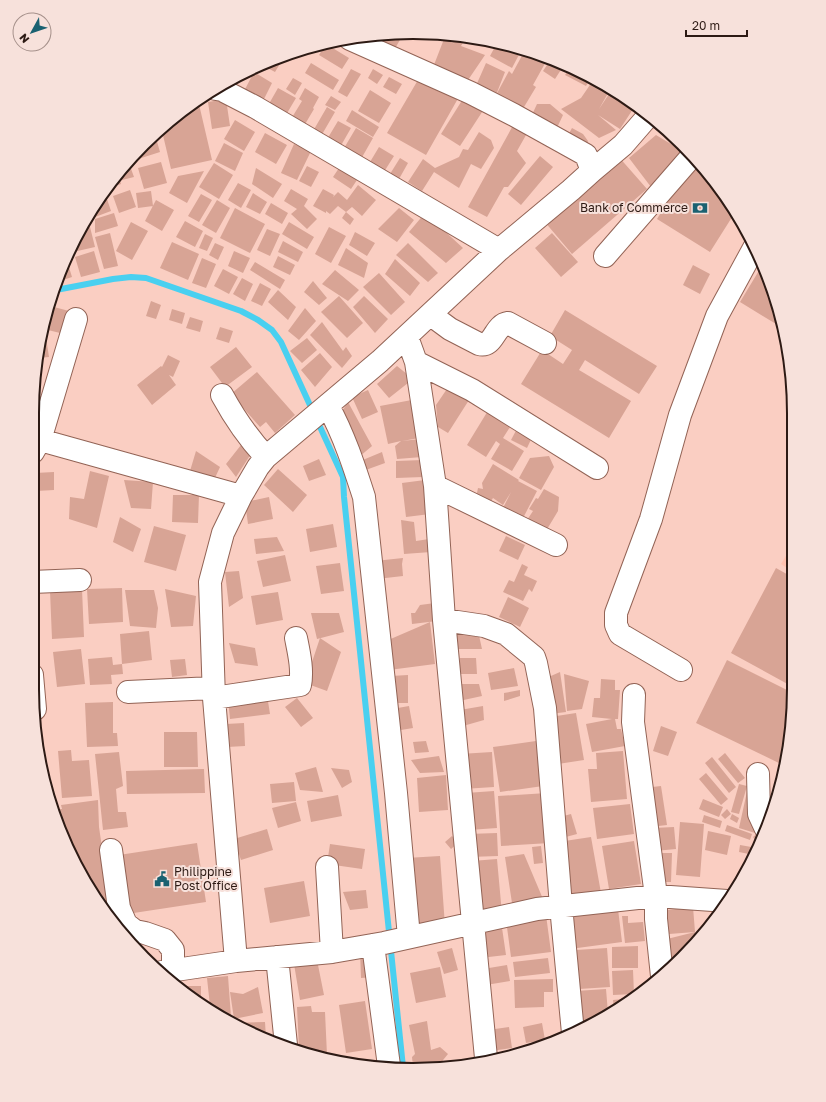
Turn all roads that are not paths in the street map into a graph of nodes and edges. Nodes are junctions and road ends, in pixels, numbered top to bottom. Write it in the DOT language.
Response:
graph roads {
  1 [pos="359,43"];
  2 [pos="223,91"];
  3 [pos="646,120"];
  4 [pos="688,160"];
  5 [pos="592,171"];
  6 [pos="500,250"];
  7 [pos="751,254"];
  8 [pos="605,256"];
  9 [pos="431,314"];
  10 [pos="76,319"];
  11 [pos="407,336"];
  12 [pos="545,343"];
  13 [pos="416,362"];
  14 [pos="222,395"];
  15 [pos="320,412"];
  16 [pos="39,436"];
  17 [pos="39,447"];
  18 [pos="266,457"];
  19 [pos="597,468"];
  20 [pos="435,486"];
  21 [pos="241,496"];
  22 [pos="556,545"];
  23 [pos="80,580"];
  24 [pos="39,582"];
  25 [pos="444,620"];
  26 [pos="296,638"];
  27 [pos="681,670"];
  28 [pos="128,692"];
  29 [pos="214,693"];
  30 [pos="634,695"];
  31 [pos="758,774"];
  32 [pos="763,822"];
  33 [pos="111,850"];
  34 [pos="328,867"];
  35 [pos="656,896"];
  36 [pos="721,901"];
  37 [pos="561,906"];
  38 [pos="473,923"];
  39 [pos="392,941"];
  40 [pos="332,952"];
  41 [pos="277,957"];
  42 [pos="236,961"];
  43 [pos="661,969"];
  44 [pos="168,972"];
  45 [pos="572,1027"];
  46 [pos="286,1040"];
  47 [pos="486,1056"];
  48 [pos="389,1062"];
  1 -- 5 [label="street"];
  2 -- 6 [label="street"];
  3 -- 5 [label="street"];
  4 -- 8 [label="street"];
  5 -- 6 [label="street"];
  6 -- 9 [label="street"];
  7 -- 27 [label="street"];
  9 -- 11 [label="street"];
  9 -- 12 [label="street"];
  10 -- 16 [label="street"];
  11 -- 13 [label="street"];
  11 -- 15 [label="street"];
  13 -- 19 [label="street"];
  13 -- 20 [label="street"];
  14 -- 18 [label="street"];
  15 -- 18 [label="street"];
  15 -- 39 [label="street"];
  17 -- 21 [label="street"];
  18 -- 21 [label="street"];
  20 -- 22 [label="street"];
  20 -- 25 [label="street"];
  21 -- 29 [label="street"];
  23 -- 24 [label="street"];
  25 -- 37 [label="street"];
  25 -- 38 [label="street"];
  26 -- 29 [label="street"];
  28 -- 29 [label="street"];
  29 -- 42 [label="street"];
  30 -- 35 [label="street"];
  31 -- 32 [label="street"];
  33 -- 44 [label="street"];
  34 -- 40 [label="street"];
  35 -- 36 [label="street"];
  35 -- 37 [label="street"];
  35 -- 43 [label="street"];
  37 -- 38 [label="street"];
  37 -- 45 [label="street"];
  38 -- 39 [label="street"];
  38 -- 47 [label="street"];
  39 -- 40 [label="street"];
  39 -- 48 [label="street"];
  40 -- 41 [label="street"];
  41 -- 42 [label="street"];
  41 -- 46 [label="street"];
  42 -- 44 [label="street"];
}
